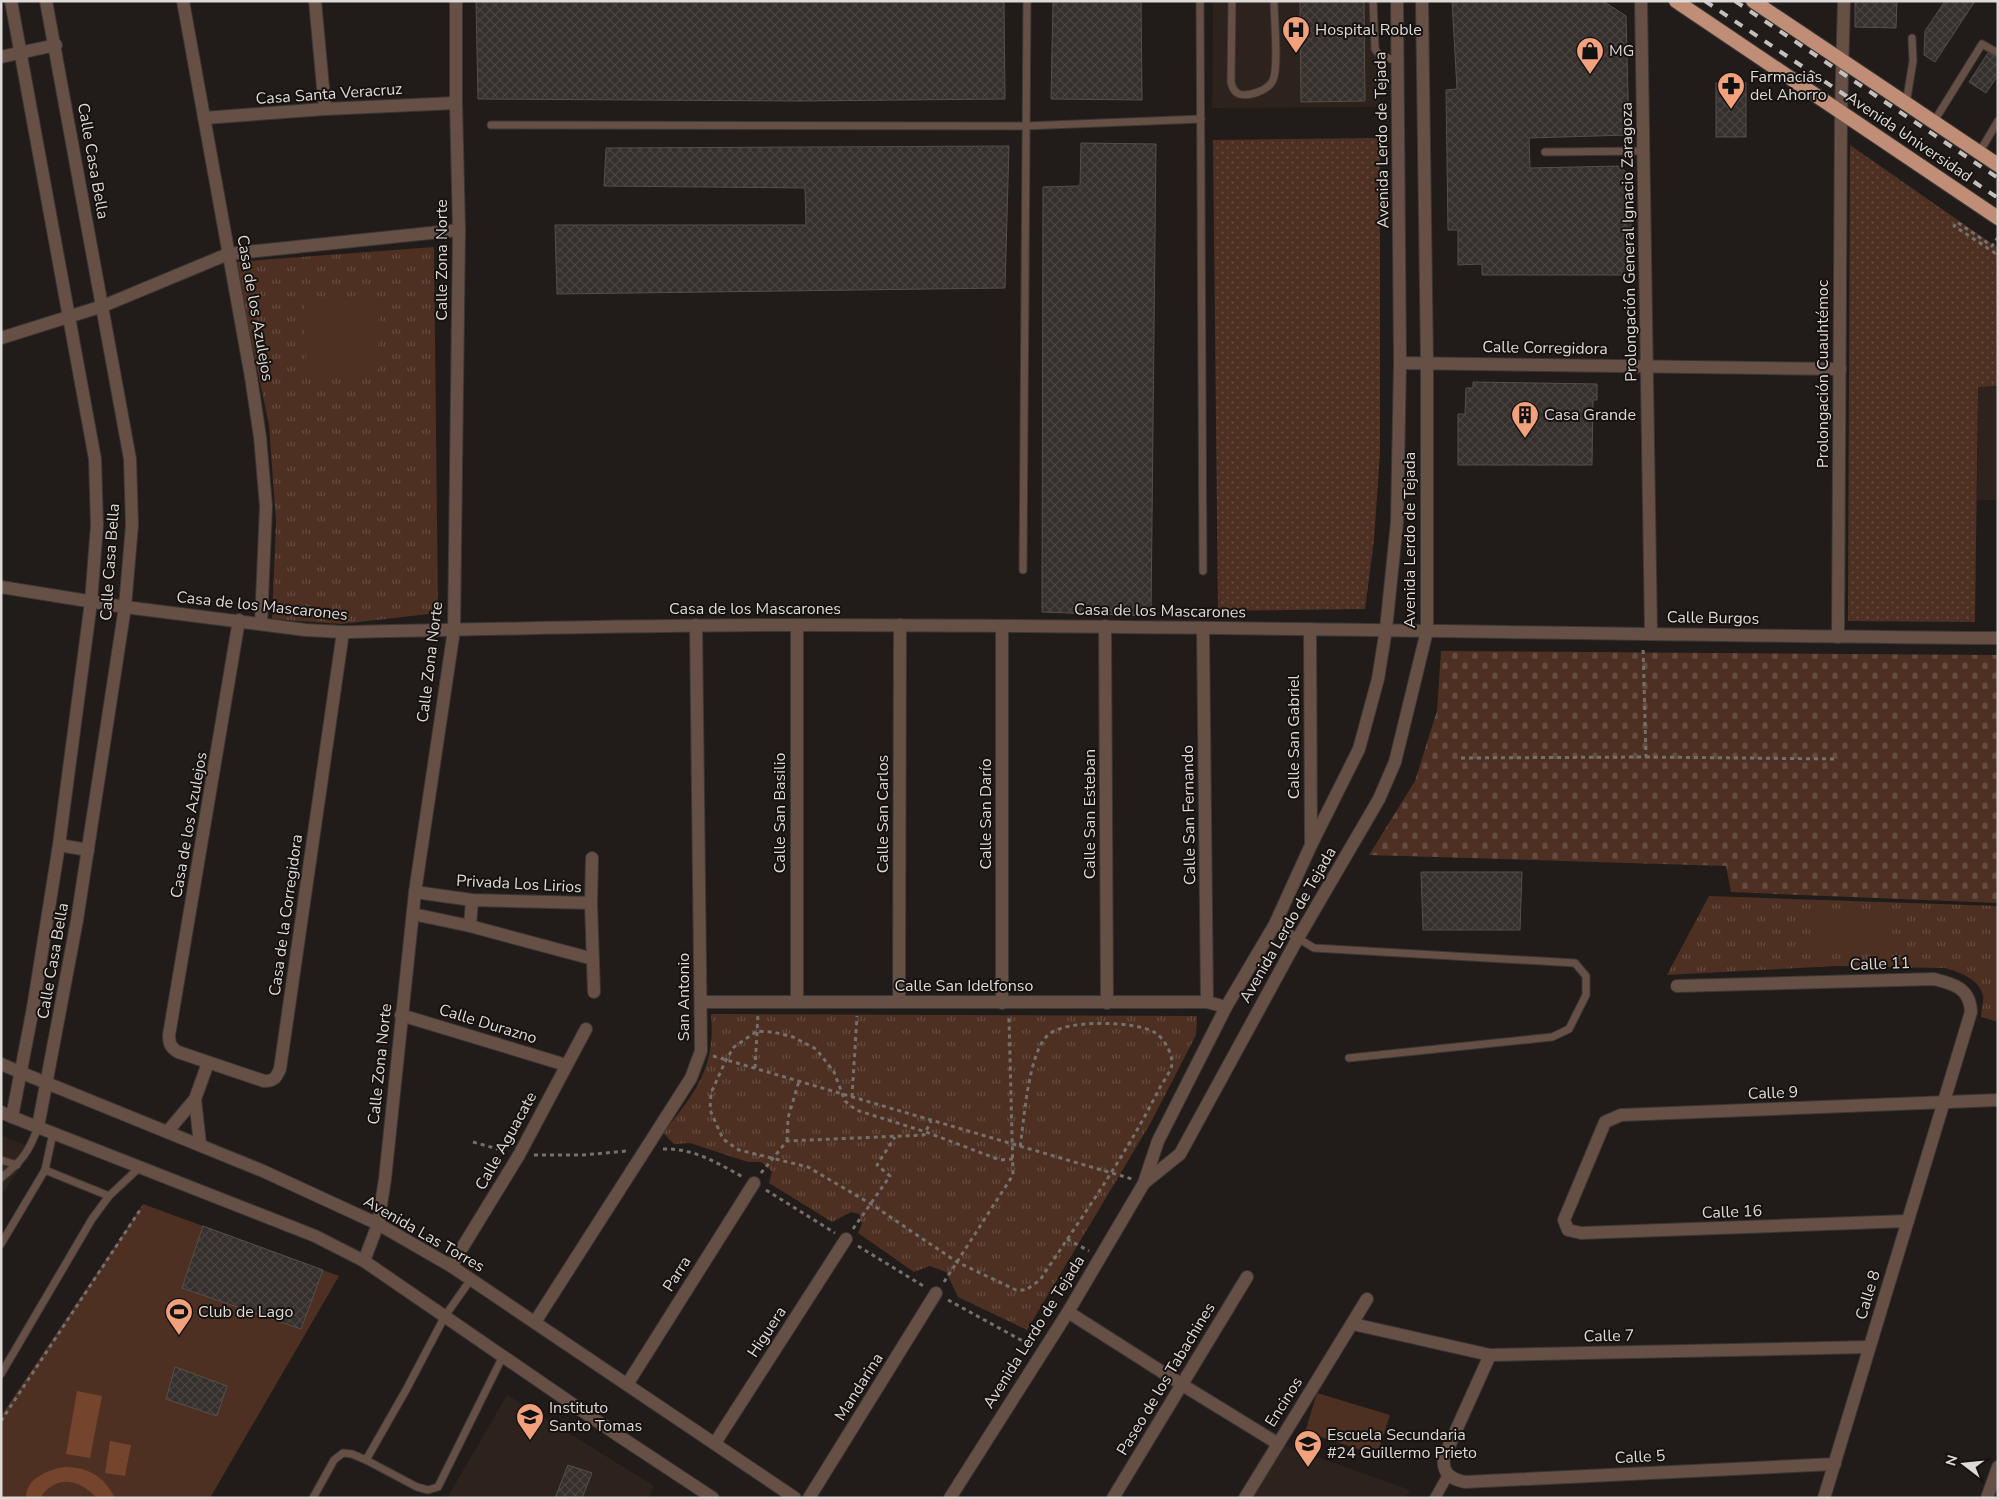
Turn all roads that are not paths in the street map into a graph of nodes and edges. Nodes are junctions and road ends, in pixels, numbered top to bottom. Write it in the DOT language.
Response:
graph roads {
  1 [pos="11,1"];
  2 [pos="46,1"];
  3 [pos="183,1"];
  4 [pos="315,1"];
  5 [pos="456,1"];
  6 [pos="1026,1"];
  7 [pos="1200,1"];
  8 [pos="1232,1"];
  9 [pos="1274,1"];
  10 [pos="1374,1"];
  11 [pos="1397,1"];
  12 [pos="1422,1"];
  13 [pos="1641,1"];
  14 [pos="1676,1"];
  15 [pos="1753,1"];
  16 [pos="1844,1"];
  17 [pos="1912,38"];
  18 [pos="56,45"];
  19 [pos="21,53"];
  20 [pos="1998,53"];
  21 [pos="1,57"];
  22 [pos="1397,61"];
  23 [pos="1843,63"];
  24 [pos="456,103"];
  25 [pos="1906,105"];
  26 [pos="325,109"];
  27 [pos="1840,111"];
  28 [pos="204,118"];
  29 [pos="1201,119"];
  30 [pos="1998,121"];
  31 [pos="1934,123"];
  32 [pos="491,125"];
  33 [pos="1025,126"];
  34 [pos="1644,151"];
  35 [pos="1545,152"];
  36 [pos="1980,154"];
  37 [pos="1998,154"];
  38 [pos="1998,165"];
  39 [pos="1998,218"];
  40 [pos="459,230"];
  41 [pos="228,254"];
  42 [pos="103,306"];
  43 [pos="69,317"];
  44 [pos="1,338"];
  45 [pos="1400,363"];
  46 [pos="1427,363"];
  47 [pos="1647,366"];
  48 [pos="1840,369"];
  49 [pos="1023,570"];
  50 [pos="1203,571"];
  51 [pos="1,586"];
  52 [pos="91,602"];
  53 [pos="125,606"];
  54 [pos="239,620"];
  55 [pos="261,623"];
  56 [pos="696,625"];
  57 [pos="797,625"];
  58 [pos="900,625"];
  59 [pos="1002,626"];
  60 [pos="1105,626"];
  61 [pos="1203,628"];
  62 [pos="1310,629"];
  63 [pos="1386,629"];
  64 [pos="454,630"];
  65 [pos="1427,630"];
  66 [pos="343,632"];
  67 [pos="1647,633"];
  68 [pos="1838,637"];
  69 [pos="1998,638"];
  70 [pos="59,845"];
  71 [pos="1311,845"];
  72 [pos="88,850"];
  73 [pos="592,858"];
  74 [pos="415,892"];
  75 [pos="472,900"];
  76 [pos="591,904"];
  77 [pos="413,914"];
  78 [pos="1275,924"];
  79 [pos="470,926"];
  80 [pos="1298,938"];
  81 [pos="593,959"];
  82 [pos="1677,986"];
  83 [pos="594,992"];
  84 [pos="701,1002"];
  85 [pos="796,1002"];
  86 [pos="899,1002"];
  87 [pos="1207,1002"];
  88 [pos="1002,1003"];
  89 [pos="1107,1003"];
  90 [pos="1226,1007"];
  91 [pos="401,1015"];
  92 [pos="586,1029"];
  93 [pos="169,1035"];
  94 [pos="1349,1058"];
  95 [pos="1,1064"];
  96 [pos="208,1064"];
  97 [pos="566,1065"];
  98 [pos="22,1073"];
  99 [pos="47,1082"];
  100 [pos="194,1099"];
  101 [pos="1998,1100"];
  102 [pos="1944,1103"];
  103 [pos="7,1114"];
  104 [pos="38,1127"];
  105 [pos="168,1131"];
  106 [pos="53,1133"];
  107 [pos="200,1144"];
  108 [pos="1,1160"];
  109 [pos="17,1165"];
  110 [pos="140,1167"];
  111 [pos="45,1170"];
  112 [pos="1,1178"];
  113 [pos="754,1183"];
  114 [pos="1144,1183"];
  115 [pos="109,1196"];
  116 [pos="1564,1220"];
  117 [pos="1908,1222"];
  118 [pos="378,1224"];
  119 [pos="846,1239"];
  120 [pos="1,1244"];
  121 [pos="364,1261"];
  122 [pos="451,1266"];
  123 [pos="1247,1277"];
  124 [pos="471,1279"];
  125 [pos="936,1293"];
  126 [pos="1367,1299"];
  127 [pos="1068,1312"];
  128 [pos="445,1316"];
  129 [pos="535,1322"];
  130 [pos="1352,1324"];
  131 [pos="1869,1347"];
  132 [pos="1490,1355"];
  133 [pos="503,1356"];
  134 [pos="1,1374"];
  135 [pos="628,1383"];
  136 [pos="1181,1384"];
  137 [pos="715,1443"];
  138 [pos="1277,1443"];
  139 [pos="366,1460"];
  140 [pos="1835,1464"];
  141 [pos="1998,1467"];
  142 [pos="1448,1475"];
  143 [pos="1991,1496"];
  144 [pos="313,1498"];
  145 [pos="713,1498"];
  146 [pos="795,1498"];
  147 [pos="809,1498"];
  148 [pos="950,1498"];
  149 [pos="1113,1498"];
  150 [pos="1245,1498"];
  151 [pos="1435,1498"];
  152 [pos="1824,1498"];
  1 -- 19 [label="street, Calle Casa Bella"];
  2 -- 18 [label="street, Calle Casa Bella"];
  3 -- 28 [label="street, Casa de los Azulejos"];
  4 -- 26 [label="street"];
  5 -- 24 [label="street, Calle Zona Norte"];
  6 -- 33 [label="lane"];
  7 -- 29 [label="lane"];
  8 -- 9 [label="lane"];
  10 -- 22 [label="lane"];
  11 -- 22 [label="street, Avenida Lerdo de Tejada"];
  12 -- 46 [label="street, Avenida Lerdo de Tejada"];
  13 -- 34 [label="street, Prolongación General Ignacio Zaragoza"];
  14 -- 27 [label="highway, Avenida Universidad"];
  15 -- 23 [label="highway, Avenida Universidad"];
  16 -- 23 [label="street, Prolongación Cuauhtémoc"];
  17 -- 25 [label="lane"];
  18 -- 19 [label="street"];
  18 -- 42 [label="street, Calle Casa Bella"];
  19 -- 21 [label="street"];
  19 -- 43 [label="street, Calle Casa Bella"];
  20 -- 31 [label="lane"];
  22 -- 45 [label="street, Avenida Lerdo de Tejada"];
  23 -- 25 [label="highway, Avenida Universidad"];
  23 -- 27 [label="street, Prolongación Cuauhtémoc"];
  24 -- 26 [label="street, Casa Santa Veracruz"];
  24 -- 40 [label="street, Calle Zona Norte"];
  25 -- 31 [label="highway, Avenida Universidad"];
  26 -- 28 [label="street, Casa Santa Veracruz"];
  27 -- 39 [label="highway, Avenida Universidad"];
  27 -- 48 [label="street, Prolongación Cuauhtémoc"];
  28 -- 41 [label="street, Casa de los Azulejos"];
  29 -- 33 [label="lane"];
  29 -- 50 [label="lane"];
  30 -- 36 [label="lane"];
  31 -- 36 [label="highway, Avenida Universidad"];
  32 -- 33 [label="lane"];
  33 -- 49 [label="lane"];
  34 -- 35 [label="lane"];
  34 -- 47 [label="street, Prolongación General Ignacio Zaragoza"];
  36 -- 37 [label="street"];
  36 -- 38 [label="highway, Avenida Universidad"];
  40 -- 41 [label="street"];
  40 -- 64 [label="street, Calle Zona Norte"];
  41 -- 42 [label="street"];
  41 -- 55 [label="street, Casa de los Azulejos"];
  42 -- 43 [label="street"];
  42 -- 53 [label="street, Calle Casa Bella"];
  43 -- 44 [label="street"];
  43 -- 52 [label="street, Calle Casa Bella"];
  45 -- 46 [label="street, Calle Corregidora"];
  45 -- 63 [label="street, Avenida Lerdo de Tejada"];
  46 -- 47 [label="street, Calle Corregidora"];
  46 -- 65 [label="street, Avenida Lerdo de Tejada"];
  47 -- 48 [label="street, Calle Corregidora"];
  47 -- 67 [label="street, Prolongación General Ignacio Zaragoza"];
  48 -- 68 [label="street, Prolongación Cuauhtémoc"];
  51 -- 52 [label="street, Casa de los Mascarones"];
  52 -- 53 [label="street, Casa de los Mascarones"];
  52 -- 70 [label="street, Calle Casa Bella"];
  53 -- 54 [label="street, Casa de los Mascarones"];
  53 -- 72 [label="street, Calle Casa Bella"];
  54 -- 55 [label="street, Casa de los Mascarones"];
  54 -- 93 [label="street, Casa de los Azulejos"];
  55 -- 66 [label="street, Casa de los Mascarones"];
  56 -- 57 [label="street, Casa de los Mascarones"];
  56 -- 64 [label="street, Casa de los Mascarones"];
  56 -- 84 [label="street, San Antonio"];
  57 -- 58 [label="street, Casa de los Mascarones"];
  57 -- 85 [label="street, Calle San Basilio"];
  58 -- 59 [label="street, Casa de los Mascarones"];
  58 -- 86 [label="street, Calle San Carlos"];
  59 -- 60 [label="street, Casa de los Mascarones"];
  59 -- 88 [label="street, Calle San Darío"];
  60 -- 61 [label="street, Casa de los Mascarones"];
  60 -- 89 [label="street, Calle San Esteban"];
  61 -- 62 [label="street, Casa de los Mascarones"];
  61 -- 87 [label="street, Calle San Fernando"];
  62 -- 63 [label="street, Casa de los Mascarones"];
  62 -- 71 [label="street, Calle San Gabriel"];
  63 -- 65 [label="street, Casa de los Mascarones"];
  63 -- 71 [label="street, Avenida Lerdo de Tejada"];
  64 -- 66 [label="street, Casa de los Mascarones"];
  64 -- 74 [label="street, Calle Zona Norte"];
  65 -- 67 [label="street, Calle Burgos"];
  65 -- 80 [label="street, Avenida Lerdo de Tejada"];
  66 -- 96 [label="street, Casa de la Corregidora"];
  67 -- 68 [label="street, Calle Burgos"];
  68 -- 69 [label="street, Calle Burgos"];
  70 -- 72 [label="street"];
  70 -- 98 [label="street, Calle Casa Bella"];
  71 -- 78 [label="street, Avenida Lerdo de Tejada"];
  72 -- 99 [label="street, Calle Casa Bella"];
  73 -- 76 [label="street"];
  74 -- 75 [label="street, Privada Los Lirios"];
  74 -- 77 [label="street, Calle Zona Norte"];
  75 -- 76 [label="street, Privada Los Lirios"];
  75 -- 79 [label="street"];
  76 -- 81 [label="street"];
  77 -- 79 [label="street"];
  77 -- 91 [label="street, Calle Zona Norte"];
  78 -- 80 [label="lane"];
  78 -- 90 [label="street, Avenida Lerdo de Tejada"];
  79 -- 81 [label="street"];
  80 -- 94 [label="lane"];
  80 -- 114 [label="street, Avenida Lerdo de Tejada"];
  81 -- 83 [label="street"];
  82 -- 102 [label="street, Calle 11"];
  84 -- 85 [label="street, Calle San Idelfonso"];
  84 -- 129 [label="street, San Antonio"];
  85 -- 86 [label="street, Calle San Idelfonso"];
  86 -- 88 [label="street, Calle San Idelfonso"];
  87 -- 89 [label="street, Calle San Idelfonso"];
  87 -- 90 [label="street, Calle San Idelfonso"];
  88 -- 89 [label="street, Calle San Idelfonso"];
  90 -- 114 [label="street, Avenida Lerdo de Tejada"];
  91 -- 97 [label="street, Calle Durazno"];
  91 -- 118 [label="street, Calle Zona Norte"];
  92 -- 97 [label="street, Calle Aguacate"];
  93 -- 96 [label="street, Casa de la Corregidora"];
  95 -- 98 [label="street, Avenida Las Torres"];
  96 -- 100 [label="street"];
  97 -- 122 [label="street, Calle Aguacate"];
  98 -- 99 [label="street, Avenida Las Torres"];
  98 -- 103 [label="street, Calle Casa Bella"];
  99 -- 104 [label="street, Calle Casa Bella"];
  99 -- 105 [label="street, Avenida Las Torres"];
  100 -- 105 [label="street"];
  100 -- 107 [label="street"];
  101 -- 102 [label="street, Calle 9"];
  102 -- 116 [label="street, Calle 9"];
  102 -- 117 [label="street, Calle 8"];
  103 -- 104 [label="street"];
  104 -- 106 [label="street"];
  104 -- 109 [label="lane"];
  105 -- 107 [label="street, Avenida Las Torres"];
  106 -- 110 [label="street"];
  106 -- 111 [label="lane"];
  107 -- 118 [label="street, Avenida Las Torres"];
  108 -- 109 [label="lane"];
  109 -- 112 [label="lane"];
  110 -- 115 [label="lane"];
  110 -- 121 [label="street"];
  111 -- 115 [label="lane"];
  111 -- 120 [label="lane"];
  113 -- 135 [label="street, Parra"];
  114 -- 127 [label="street, Avenida Lerdo de Tejada"];
  115 -- 134 [label="lane"];
  116 -- 117 [label="street, Calle 16"];
  117 -- 131 [label="street, Calle 8"];
  118 -- 121 [label="street, Calle Zona Norte"];
  118 -- 122 [label="street, Avenida Las Torres"];
  119 -- 137 [label="street, Higuera"];
  121 -- 128 [label="street"];
  122 -- 124 [label="street, Avenida Las Torres"];
  123 -- 136 [label="street, Paseo de los Tabachines"];
  124 -- 128 [label="lane"];
  124 -- 129 [label="street, Avenida Las Torres"];
  125 -- 147 [label="street, Mandarina"];
  126 -- 130 [label="street, Encinos"];
  127 -- 136 [label="street"];
  127 -- 148 [label="street, Avenida Lerdo de Tejada"];
  128 -- 133 [label="street"];
  128 -- 139 [label="lane"];
  129 -- 135 [label="street, Avenida Las Torres"];
  130 -- 132 [label="street, Calle 7"];
  130 -- 138 [label="street, Encinos"];
  131 -- 132 [label="street, Calle 7"];
  131 -- 140 [label="street, Calle 8"];
  132 -- 142 [label="street"];
  133 -- 139 [label="lane"];
  133 -- 145 [label="street"];
  135 -- 137 [label="street, Avenida Las Torres"];
  136 -- 138 [label="street"];
  136 -- 149 [label="street, Paseo de los Tabachines"];
  137 -- 146 [label="street, Avenida Las Torres"];
  138 -- 150 [label="street, Encinos"];
  139 -- 144 [label="lane"];
  140 -- 142 [label="street, Calle 5"];
  140 -- 152 [label="street, Calle 8"];
  141 -- 143 [label="street"];
  142 -- 151 [label="street"];
}
